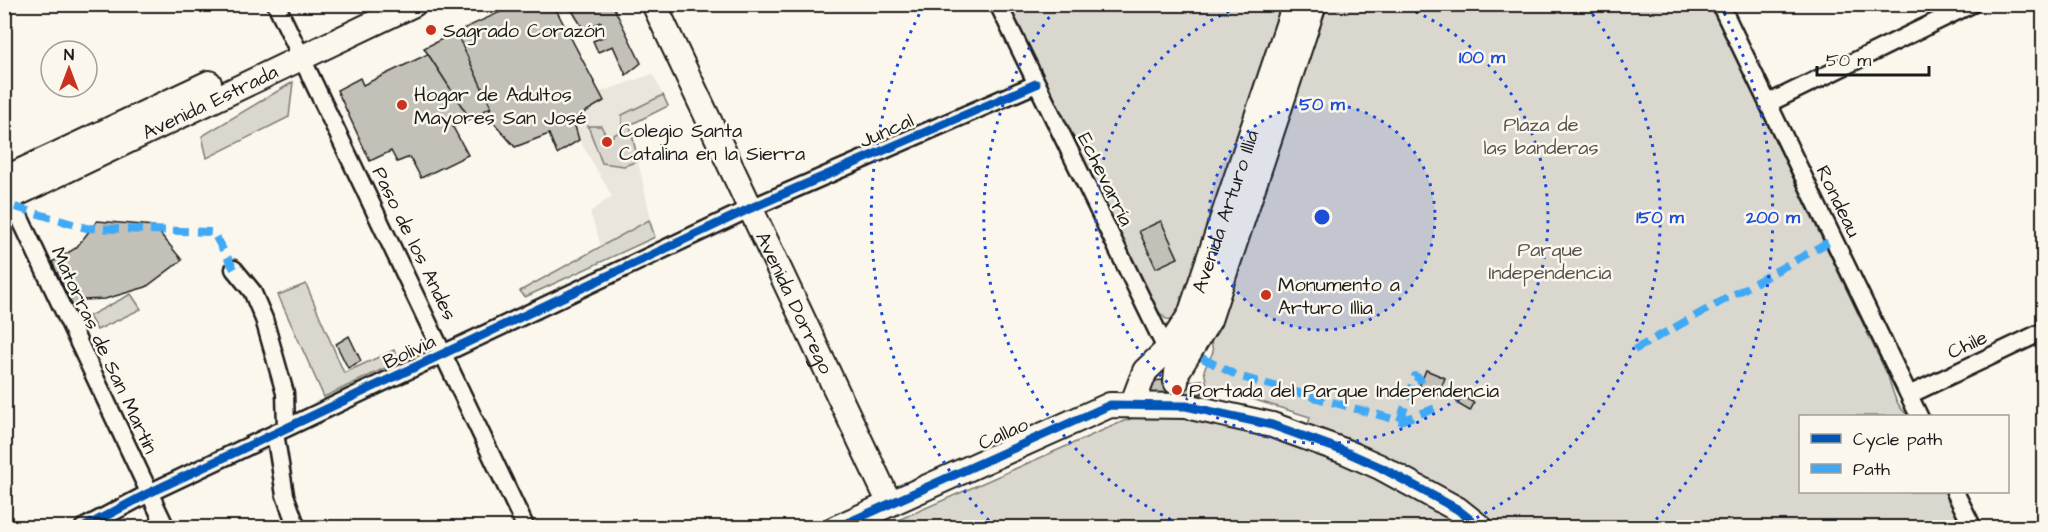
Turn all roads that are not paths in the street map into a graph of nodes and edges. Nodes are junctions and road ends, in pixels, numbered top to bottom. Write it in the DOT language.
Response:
graph roads {
  1 [pos="276,4"];
  2 [pos="377,4"];
  3 [pos="414,4"];
  4 [pos="654,4"];
  5 [pos="998,4"];
  6 [pos="1295,4"];
  7 [pos="1314,4"];
  8 [pos="1720,4"];
  9 [pos="1972,4"];
  10 [pos="298,50"];
  11 [pos="1036,84"];
  12 [pos="1769,103"];
  13 [pos="6,192"];
  14 [pos="751,208"];
  15 [pos="234,269"];
  16 [pos="2043,331"];
  17 [pos="1167,350"];
  18 [pos="445,354"];
  19 [pos="1176,388"];
  20 [pos="1909,396"];
  21 [pos="1132,405"];
  22 [pos="1918,415"];
  23 [pos="280,430"];
  24 [pos="149,493"];
  25 [pos="1956,493"];
  26 [pos="890,504"];
  27 [pos="83,528"];
  28 [pos="166,528"];
  29 [pos="297,528"];
  30 [pos="526,528"];
  31 [pos="836,528"];
  32 [pos="1481,528"];
  33 [pos="1973,528"];
  1 -- 10 [label="street, Paso de los Andes"];
  2 -- 10 [label="street, Avenida Estrada"];
  3 -- 10 [label="street, Avenida Estrada"];
  4 -- 14 [label="street, Avenida Dorrego"];
  5 -- 11 [label="street, Echevarría"];
  6 -- 17 [label="street, Avenida Arturo Illia"];
  7 -- 19 [label="street, Avenida Arturo Illia"];
  8 -- 12 [label="street, Rondeau"];
  9 -- 12 [label="street"];
  10 -- 13 [label="street, Avenida Estrada"];
  10 -- 18 [label="street, Paso de los Andes"];
  11 -- 14 [label="street, Juncal"];
  11 -- 17 [label="street, Echevarría"];
  12 -- 20 [label="street, Rondeau"];
  13 -- 24 [label="street, Matorras de San Martín"];
  14 -- 18 [label="street, Bolivia"];
  14 -- 26 [label="street, Avenida Dorrego"];
  15 -- 23 [label="street"];
  16 -- 20 [label="street, Chile"];
  17 -- 19 [label="street, Echevarría"];
  17 -- 21 [label="street, Avenida Arturo Illia"];
  18 -- 23 [label="street, Bolivia"];
  18 -- 30 [label="street, Paso de los Andes"];
  19 -- 21 [label="street, Callao"];
  19 -- 32 [label="street, Callao"];
  20 -- 22 [label="street, Rondeau"];
  21 -- 26 [label="street, Callao"];
  23 -- 24 [label="street, Bolivia"];
  23 -- 29 [label="street"];
  24 -- 27 [label="street, Bolivia"];
  24 -- 28 [label="street, Matorras de San Martín"];
  25 -- 33 [label="street"];
  26 -- 31 [label="street, Callao"];
}
